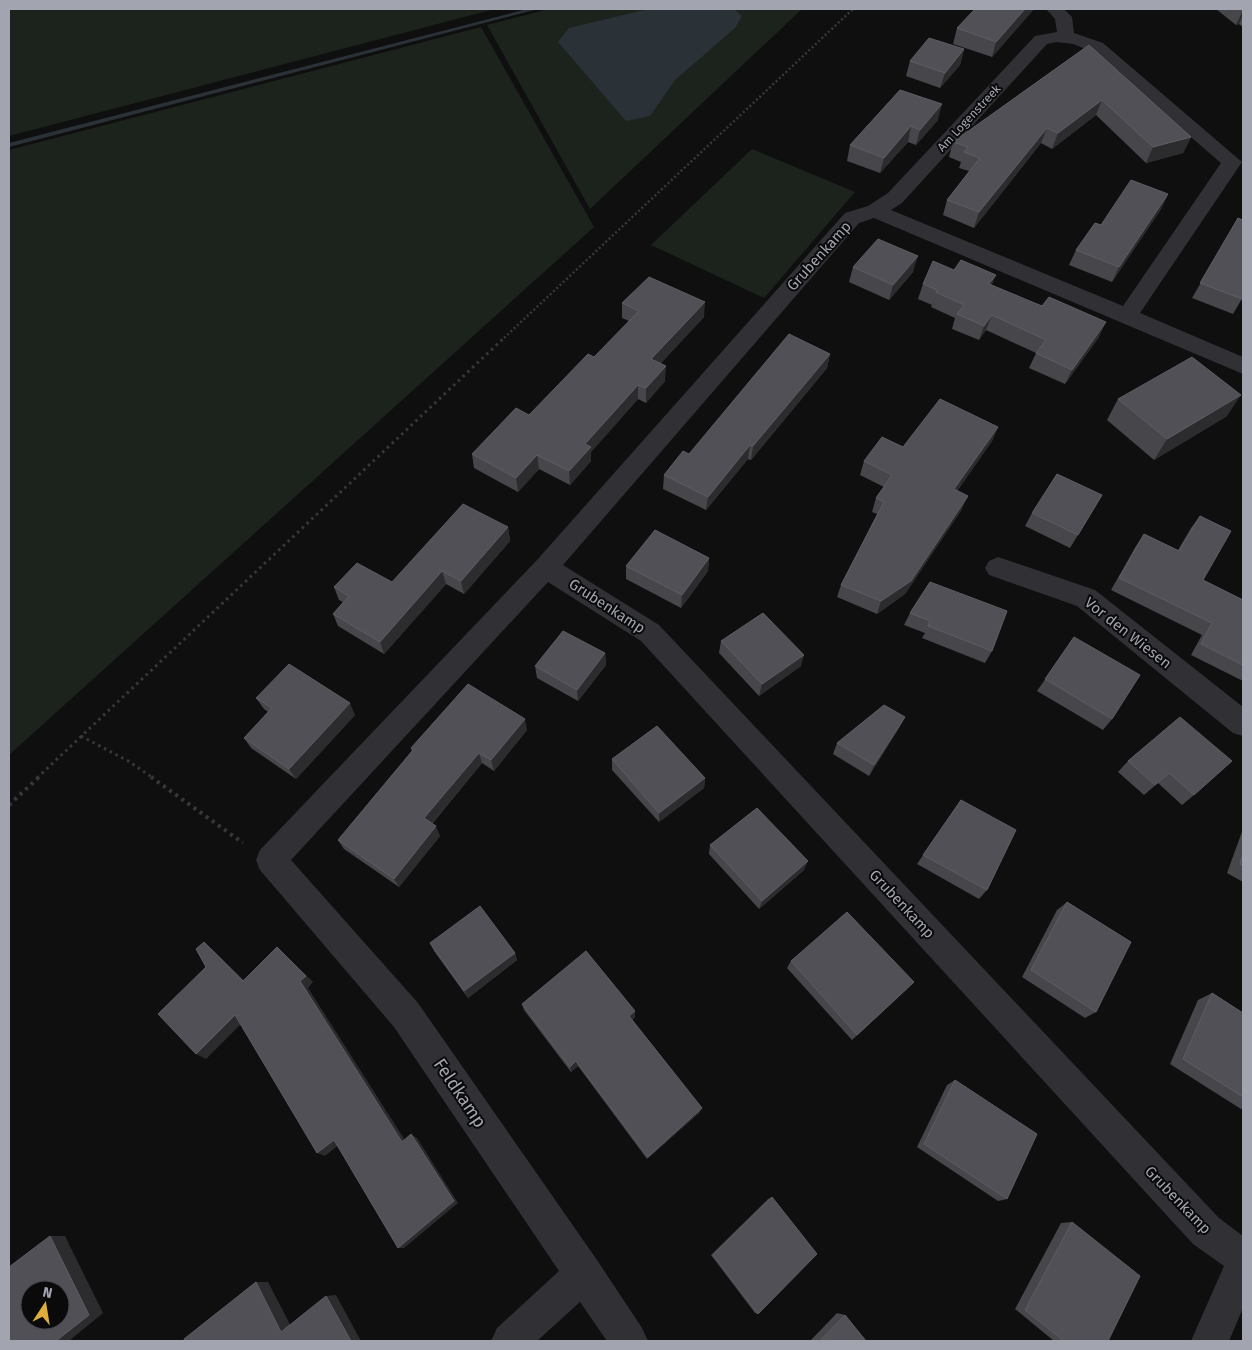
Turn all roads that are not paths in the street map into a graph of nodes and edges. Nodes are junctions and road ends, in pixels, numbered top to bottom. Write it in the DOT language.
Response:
graph roads {
  1 [pos="1054,9"];
  2 [pos="1066,36"];
  3 [pos="1238,161"];
  4 [pos="875,211"];
  5 [pos="1128,316"];
  6 [pos="1243,366"];
  7 [pos="546,567"];
  8 [pos="998,568"];
  9 [pos="1243,724"];
  10 [pos="271,860"];
  11 [pos="1243,1258"];
  12 [pos="1243,1266"];
  13 [pos="584,1273"];
  14 [pos="510,1341"];
  15 [pos="629,1341"];
  16 [pos="1210,1341"];
  1 -- 2 [label="street"];
  2 -- 3 [label="street, Am Logenstreek"];
  2 -- 4 [label="street, Am Logenstreek"];
  3 -- 5 [label="street, Am Logenstreek"];
  4 -- 5 [label="street"];
  4 -- 7 [label="street, Grubenkamp"];
  5 -- 6 [label="street"];
  7 -- 10 [label="street, Grubenkamp"];
  7 -- 11 [label="street, Grubenkamp"];
  8 -- 9 [label="street, Vor den Wiesen"];
  10 -- 13 [label="street, Feldkamp"];
  12 -- 16 [label="street"];
  13 -- 14 [label="street"];
  13 -- 15 [label="street, Feldkamp"];
}
